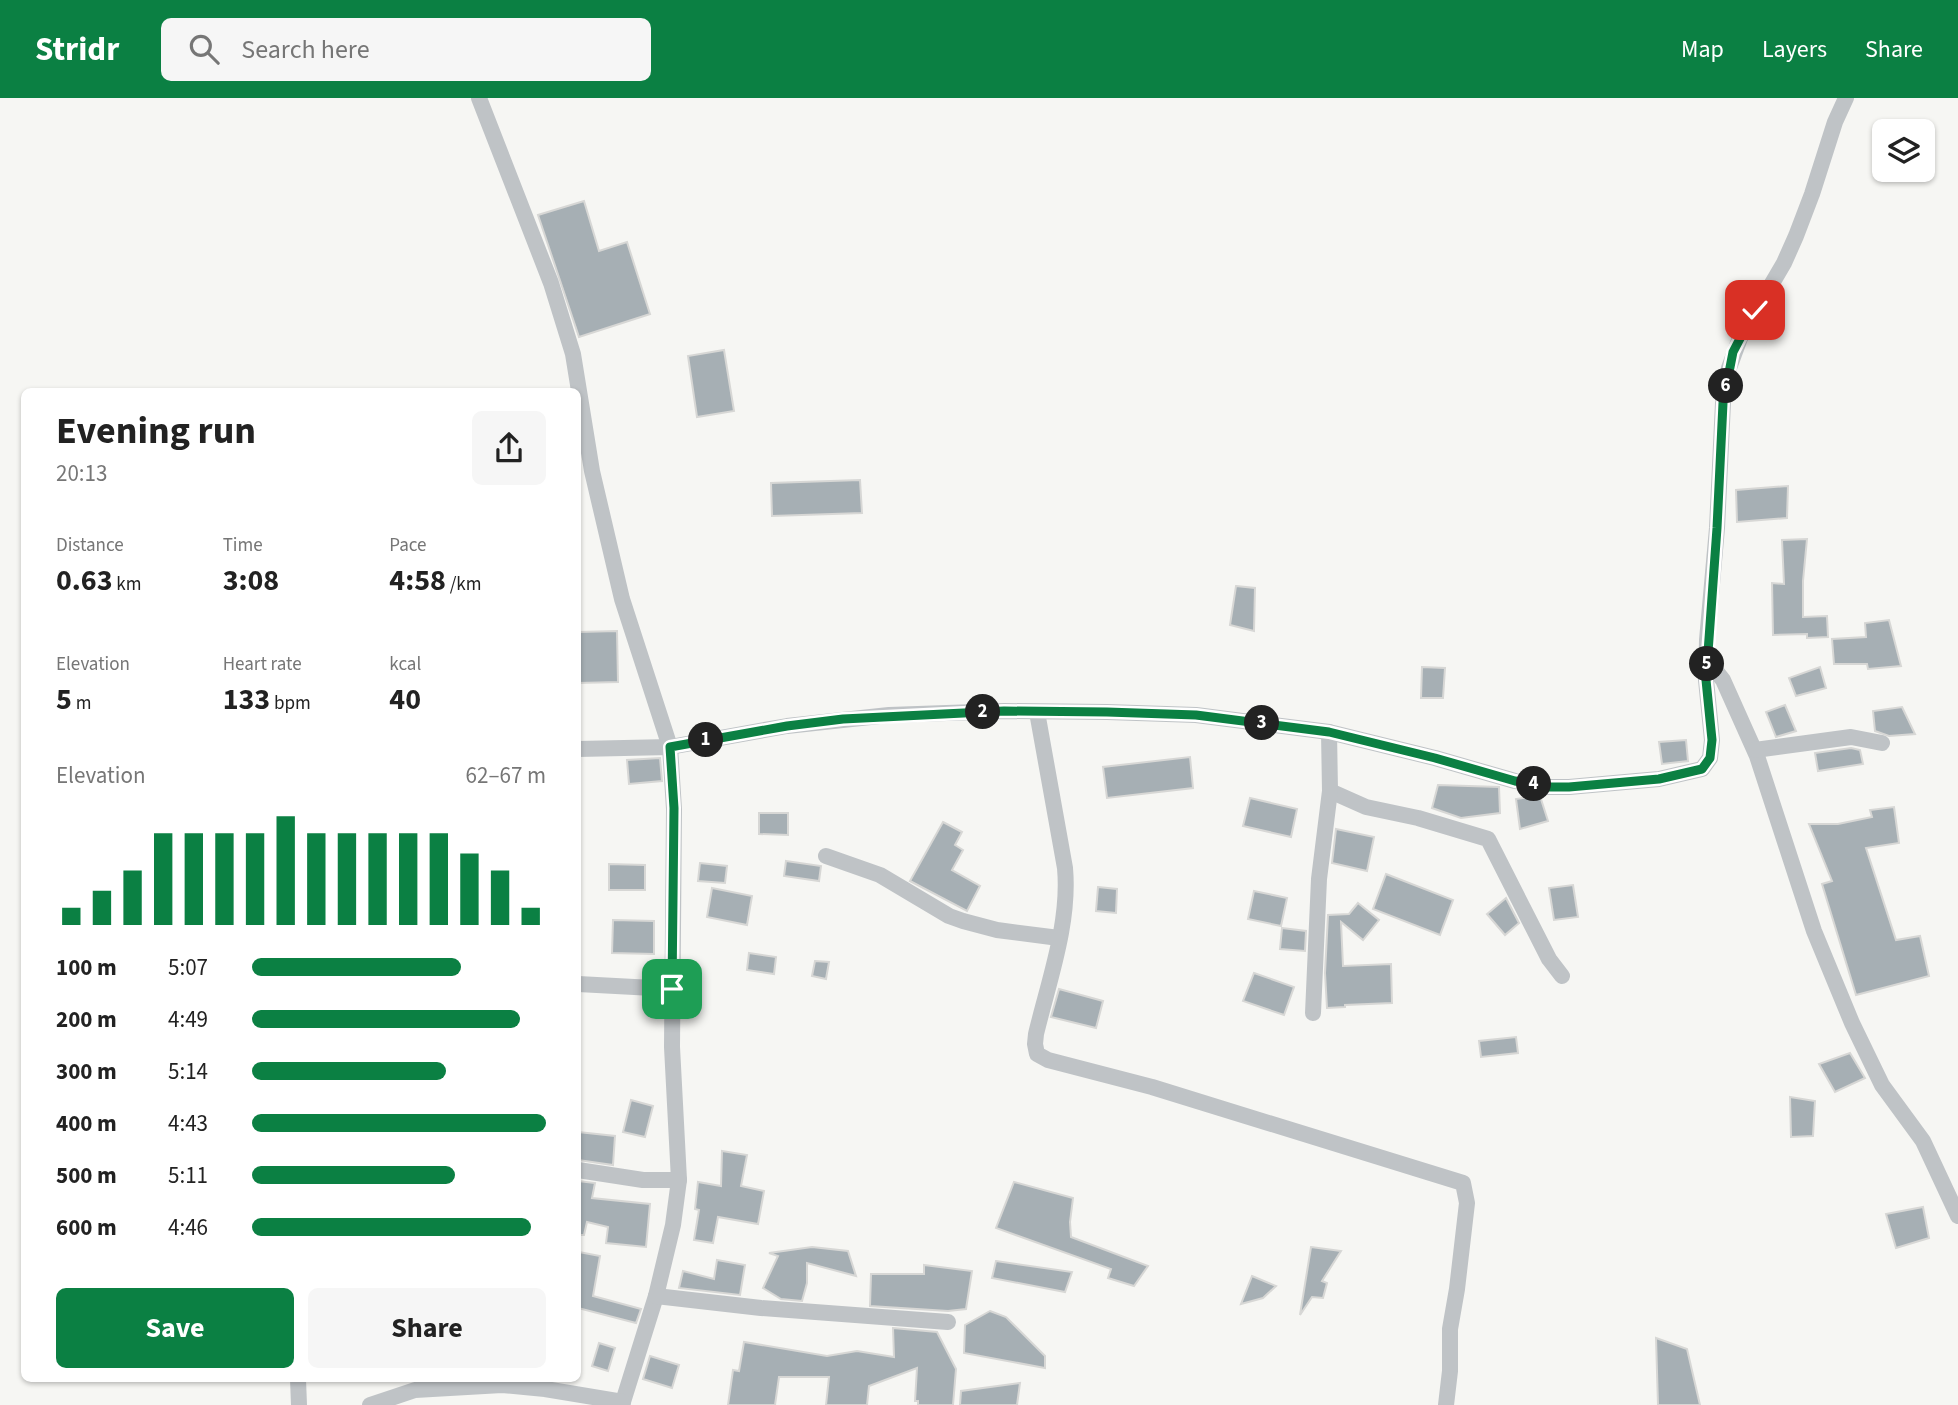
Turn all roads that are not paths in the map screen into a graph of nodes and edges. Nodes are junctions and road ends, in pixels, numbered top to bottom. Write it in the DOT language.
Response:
graph roads {
  1 [pos="480,98"];
  2 [pos="1846,98"];
  3 [pos="579,388"];
  4 [pos="581,403"];
  5 [pos="1707,661"];
  6 [pos="1037,712"];
  7 [pos="1329,732"];
  8 [pos="1882,743"];
  9 [pos="670,747"];
  10 [pos="581,749"];
  11 [pos="1755,750"];
  12 [pos="1330,791"];
  13 [pos="826,856"];
  14 [pos="1059,938"];
  15 [pos="1562,976"];
  16 [pos="581,984"];
  17 [pos="672,989"];
  18 [pos="1313,1013"];
  19 [pos="581,1170"];
  20 [pos="678,1180"];
  21 [pos="1957,1211"];
  22 [pos="656,1296"];
  23 [pos="948,1322"];
  24 [pos="298,1382"];
  25 [pos="623,1404"];
  26 [pos="299,1405"];
  27 [pos="370,1405"];
  28 [pos="1446,1405"];
  1 -- 3 [label="street"];
  2 -- 5 [label="street"];
  4 -- 9 [label="street"];
  5 -- 7 [label="street"];
  5 -- 11 [label="street"];
  6 -- 7 [label="street"];
  6 -- 9 [label="street"];
  6 -- 14 [label="street"];
  7 -- 12 [label="street"];
  8 -- 11 [label="street"];
  9 -- 10 [label="street"];
  9 -- 17 [label="street"];
  11 -- 21 [label="street"];
  12 -- 15 [label="street"];
  12 -- 18 [label="street"];
  13 -- 14 [label="street"];
  14 -- 28 [label="street"];
  16 -- 17 [label="street"];
  17 -- 20 [label="street"];
  19 -- 20 [label="street"];
  20 -- 22 [label="street"];
  22 -- 23 [label="street"];
  22 -- 25 [label="street"];
  24 -- 26 [label="street"];
  25 -- 27 [label="street"];
}
